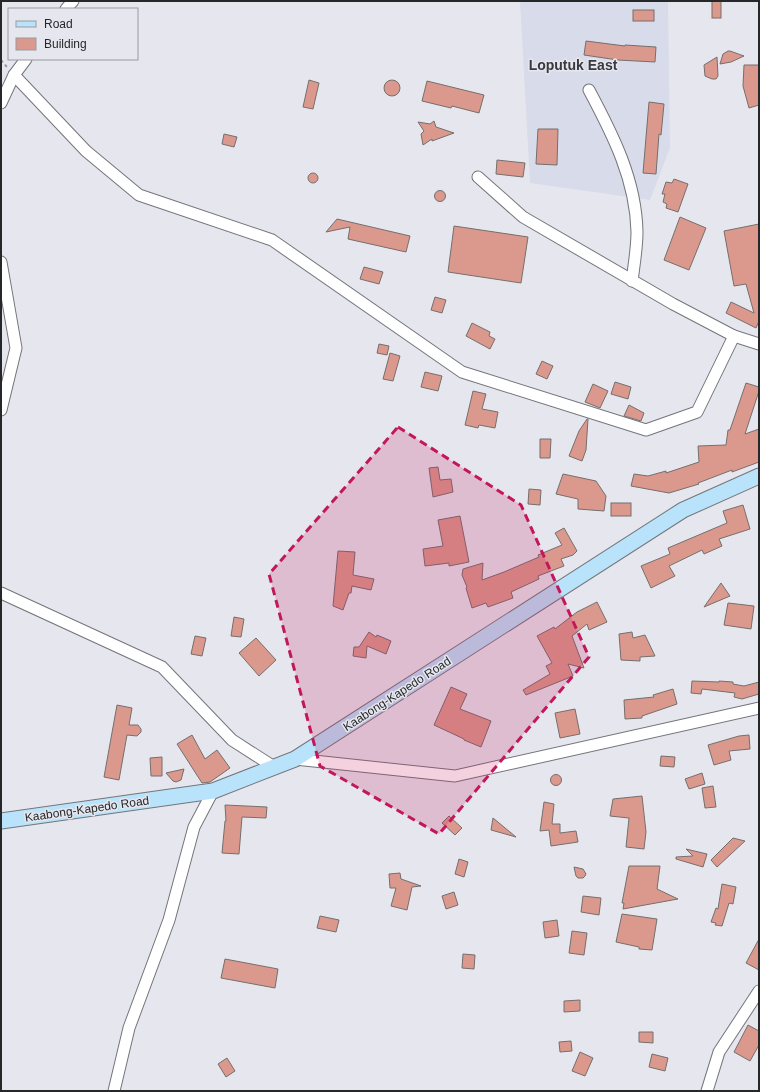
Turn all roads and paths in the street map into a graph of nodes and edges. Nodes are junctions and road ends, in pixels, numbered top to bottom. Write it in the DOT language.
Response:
graph roads {
  1 [pos="25,60"];
  2 [pos="14,75"];
  3 [pos="589,90"];
  4 [pos="1,103"];
  5 [pos="478,177"];
  6 [pos="1,262"];
  7 [pos="632,281"];
  8 [pos="734,336"];
  9 [pos="759,344"];
  10 [pos="1,410"];
  11 [pos="759,476"];
  12 [pos="1,593"];
  13 [pos="759,708"];
  14 [pos="295,759"];
  15 [pos="274,767"];
  16 [pos="213,791"];
  17 [pos="1,821"];
  18 [pos="759,991"];
  19 [pos="114,1091"];
  20 [pos="707,1091"];
  1 -- 2 [label="street"];
  2 -- 4 [label="street"];
  2 -- 8 [label="street"];
  3 -- 7 [label="street"];
  5 -- 7 [label="street"];
  6 -- 10 [label="street"];
  7 -- 8 [label="street"];
  8 -- 9 [label="street"];
  11 -- 14 [label="main road, Kaabong-Kapedo Road"];
  12 -- 15 [label="street"];
  13 -- 14 [label="street"];
  14 -- 15 [label="main road, Kaabong-Kapedo Road"];
  15 -- 16 [label="main road, Kaabong-Kapedo Road"];
  16 -- 17 [label="main road, Kaabong-Kapedo Road"];
  16 -- 19 [label="street"];
  18 -- 20 [label="street"];
}
